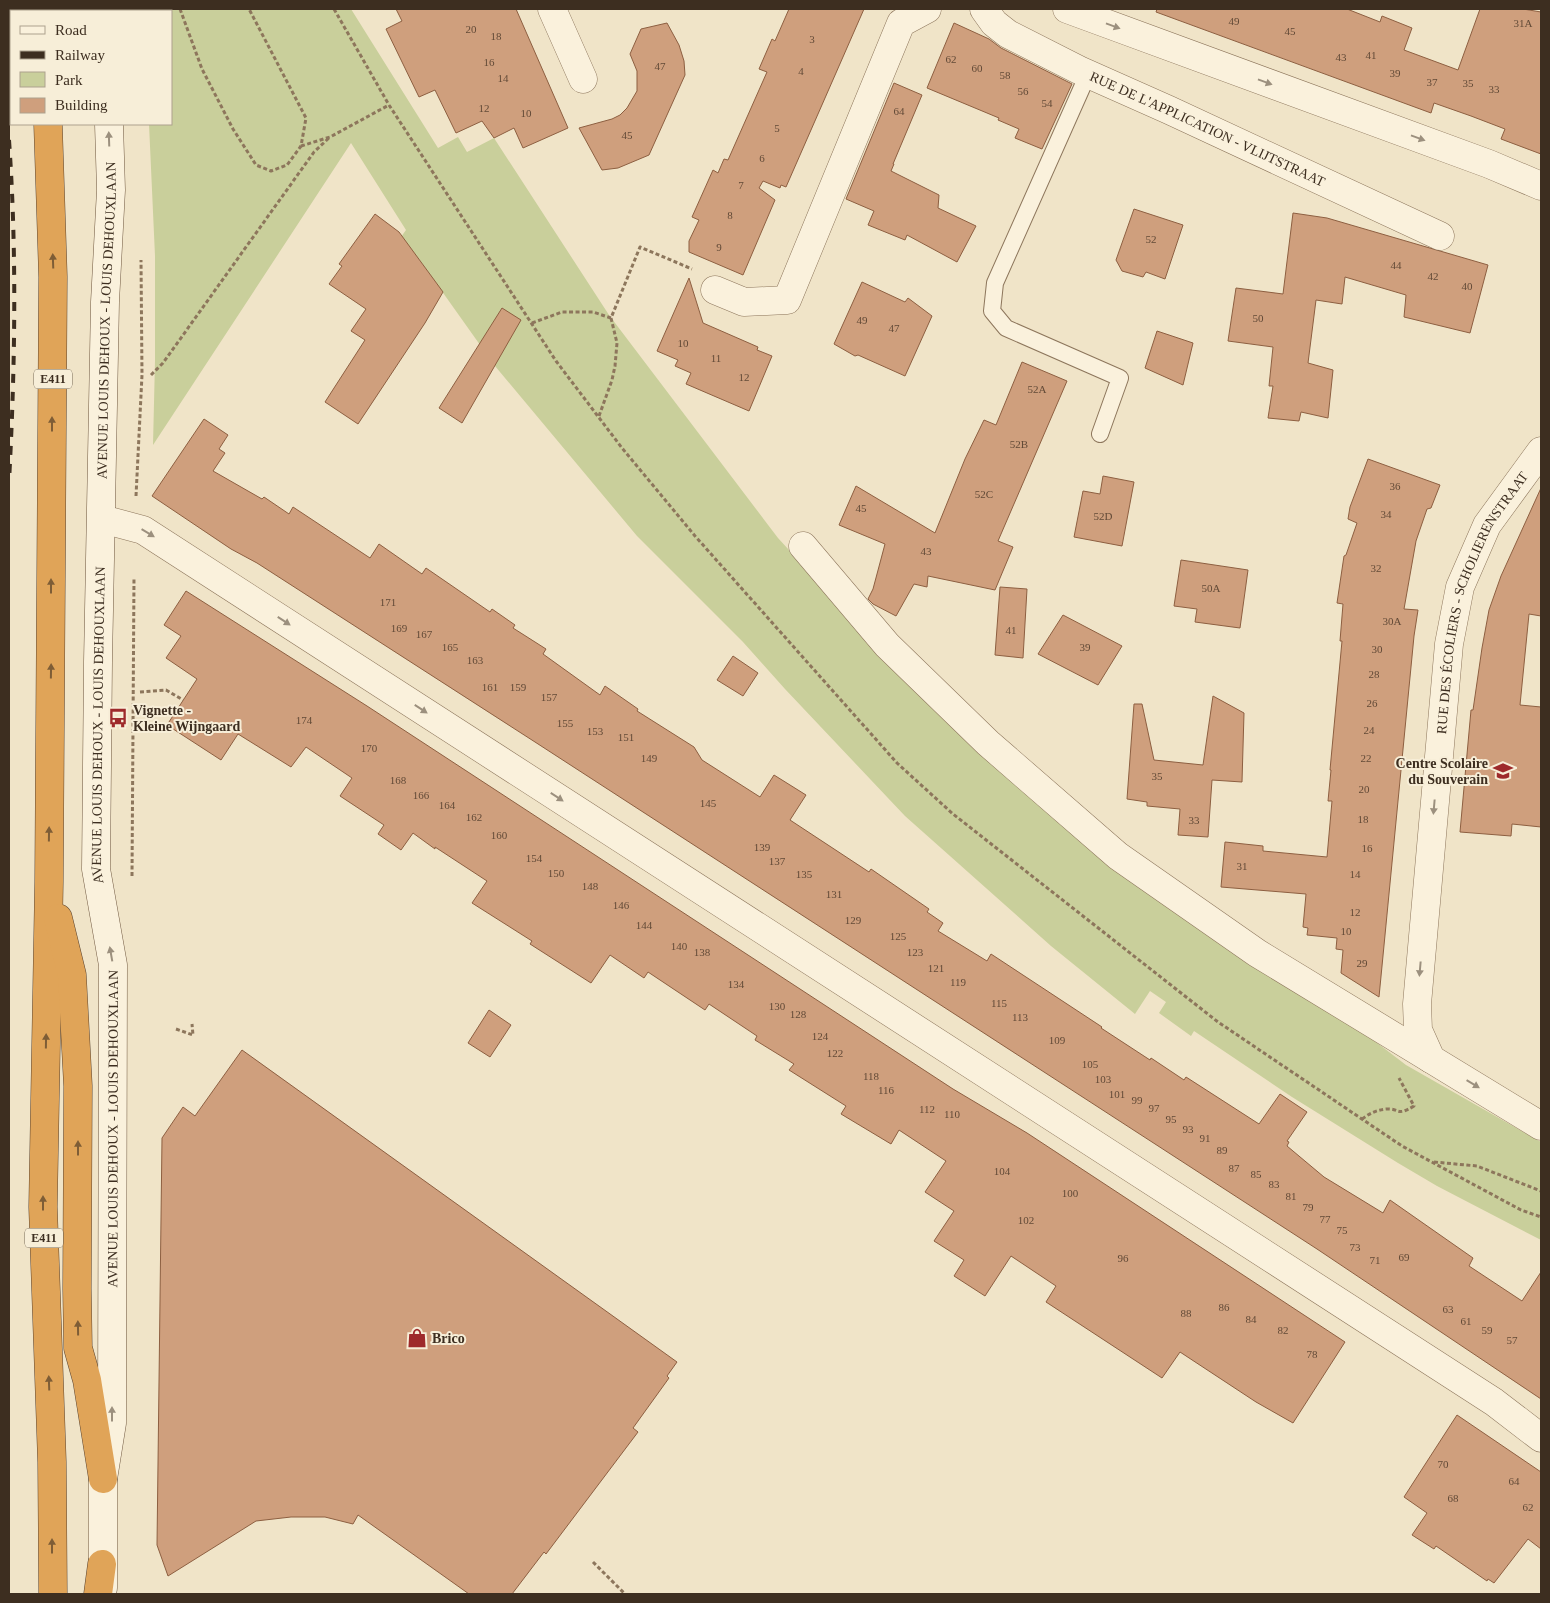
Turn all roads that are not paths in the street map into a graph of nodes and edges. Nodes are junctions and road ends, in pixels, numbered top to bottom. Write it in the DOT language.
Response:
graph roads {
  1 [pos="552,9"];
  2 [pos="928,9"];
  3 [pos="984,9"];
  4 [pos="1067,9"];
  5 [pos="1088,74"];
  6 [pos="583,79"];
  7 [pos="48,125"];
  8 [pos="109,125"];
  9 [pos="1541,186"];
  10 [pos="1440,236"];
  11 [pos="715,290"];
  12 [pos="1100,434"];
  13 [pos="1541,451"];
  14 [pos="102,520"];
  15 [pos="803,546"];
  16 [pos="49,882"];
  17 [pos="1431,1059"];
  18 [pos="1541,1126"];
  19 [pos="1541,1438"];
  20 [pos="103,1480"];
  21 [pos="102,1564"];
  22 [pos="52,1594"];
  23 [pos="98,1594"];
  24 [pos="103,1594"];
  1 -- 6 [label="street"];
  2 -- 11 [label="street"];
  3 -- 5 [label="street, RUE DE L'APPLICATION - VLIJTSTRAAT"];
  4 -- 9 [label="street, one-way"];
  5 -- 10 [label="street, RUE DE L'APPLICATION - VLIJTSTRAAT"];
  5 -- 12 [label="lane"];
  16 -- 7 [label="highway, E411, one-way"];
  14 -- 8 [label="street, AVENUE LOUIS DEHOUX - LOUIS DEHOUXLAAN, one-way"];
  13 -- 17 [label="street, RUE DES ÉCOLIERS - SCHOLIERENSTRAAT, one-way"];
  14 -- 19 [label="street, one-way"];
  20 -- 14 [label="street, AVENUE LOUIS DEHOUX - LOUIS DEHOUXLAAN, one-way"];
  15 -- 17 [label="street"];
  20 -- 16 [label="highway, one-way"];
  22 -- 16 [label="highway, E411, one-way"];
  17 -- 18 [label="street, one-way"];
  20 -- 21 [label="street, AVENUE LOUIS DEHOUX - LOUIS DEHOUXLAAN"];
  21 -- 23 [label="highway"];
  21 -- 24 [label="street, AVENUE LOUIS DEHOUX - LOUIS DEHOUXLAAN"];
}
